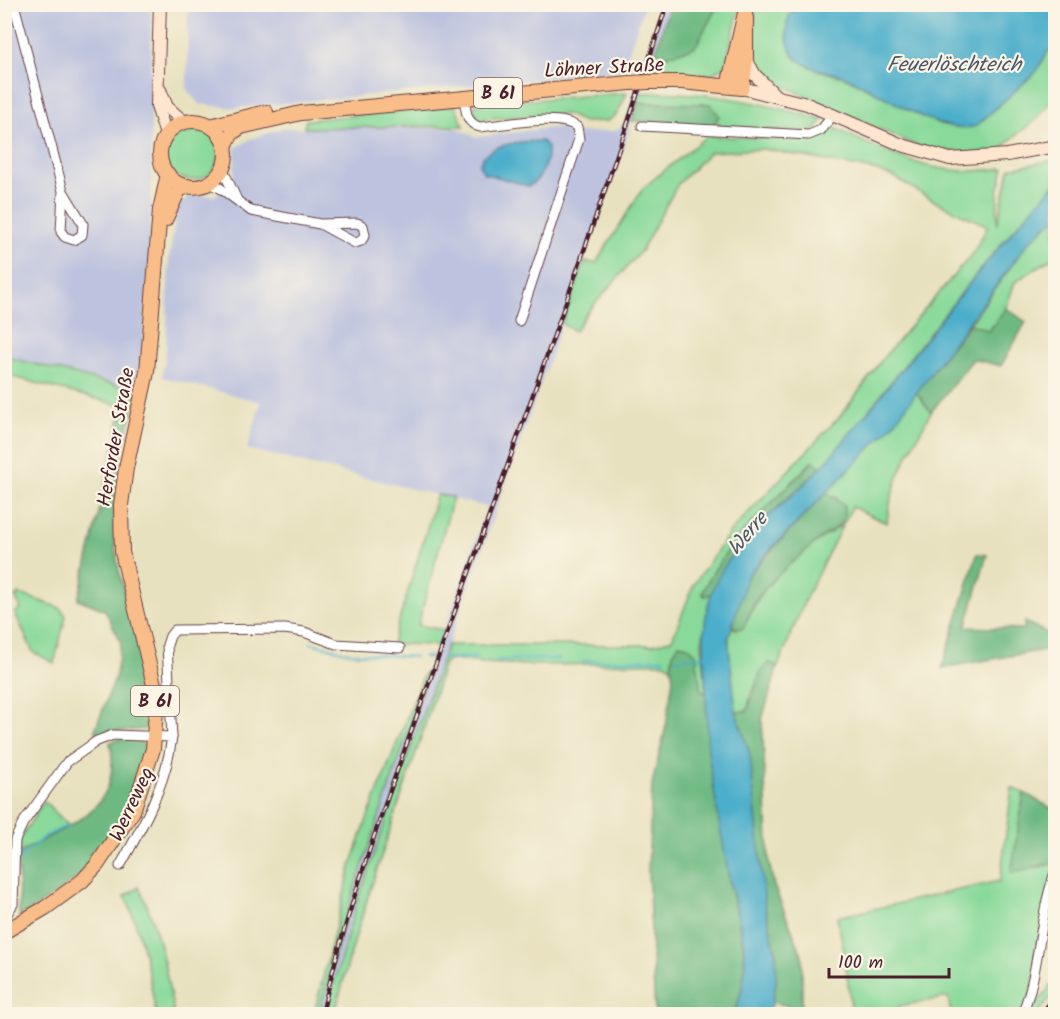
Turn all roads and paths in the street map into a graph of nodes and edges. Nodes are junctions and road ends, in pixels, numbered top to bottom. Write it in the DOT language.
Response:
graph roads {
  1 [pos="14,4"];
  2 [pos="160,4"];
  3 [pos="746,11"];
  4 [pos="746,59"];
  5 [pos="158,87"];
  6 [pos="735,87"];
  7 [pos="775,95"];
  8 [pos="464,96"];
  9 [pos="300,113"];
  10 [pos="834,114"];
  11 [pos="184,122"];
  12 [pos="210,126"];
  13 [pos="642,126"];
  14 [pos="166,135"];
  15 [pos="225,146"];
  16 [pos="1056,146"];
  17 [pos="222,168"];
  18 [pos="168,174"];
  19 [pos="208,183"];
  20 [pos="188,186"];
  21 [pos="63,191"];
  22 [pos="238,202"];
  23 [pos="320,224"];
  24 [pos="158,242"];
  25 [pos="519,321"];
  26 [pos="400,648"];
  27 [pos="154,736"];
  28 [pos="172,737"];
  29 [pos="120,866"];
  30 [pos="1056,870"];
  31 [pos="4,918"];
  32 [pos="4,932"];
  33 [pos="1022,1014"];
  1 -- 21 [label="street"];
  2 -- 5 [label="main road"];
  3 -- 4 [label="main road"];
  3 -- 6 [label="main road"];
  4 -- 6 [label="main road"];
  4 -- 7 [label="main road"];
  5 -- 11 [label="main road"];
  5 -- 14 [label="main road"];
  6 -- 7 [label="main road, Löhner Straße"];
  6 -- 8 [label="main road, Löhner Straße / B 61, bridge"];
  7 -- 10 [label="main road, Löhner Straße"];
  8 -- 9 [label="main road, Löhner Straße / B 61"];
  8 -- 25 [label="street"];
  9 -- 12 [label="main road, Löhner Straße / B 61"];
  9 -- 15 [label="main road, Löhner Straße / B 61"];
  10 -- 13 [label="street"];
  10 -- 16 [label="main road, Löhner Straße"];
  11 -- 12 [label="main road"];
  11 -- 14 [label="main road"];
  12 -- 15 [label="main road"];
  14 -- 18 [label="main road"];
  15 -- 17 [label="main road"];
  17 -- 19 [label="main road"];
  17 -- 22 [label="street"];
  18 -- 20 [label="main road"];
  18 -- 24 [label="main road, Herforder Straße / B 61"];
  19 -- 20 [label="main road"];
  19 -- 22 [label="street"];
  20 -- 24 [label="main road, Herforder Straße / B 61"];
  21 -- 21 [label="street"];
  22 -- 23 [label="street"];
  24 -- 27 [label="main road, Herforder Straße / B 61"];
  26 -- 28 [label="street, Werreweg"];
  27 -- 28 [label="street"];
  27 -- 31 [label="street"];
  27 -- 32 [label="main road, Herforder Straße / B 61"];
  28 -- 29 [label="street, Werreweg"];
  30 -- 33 [label="street"];
}
